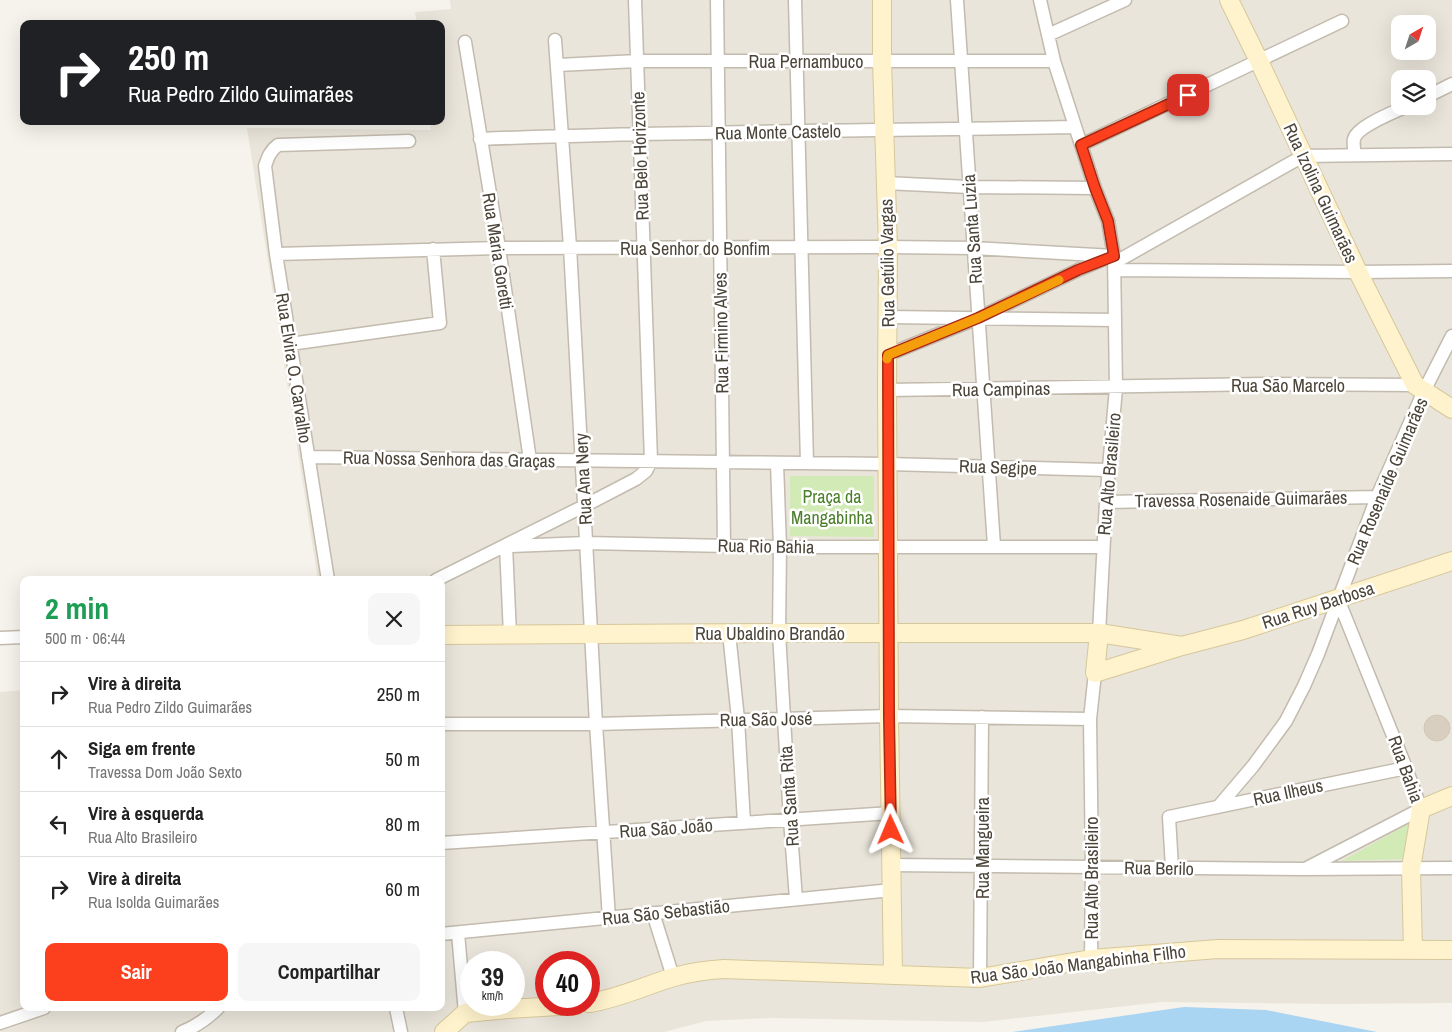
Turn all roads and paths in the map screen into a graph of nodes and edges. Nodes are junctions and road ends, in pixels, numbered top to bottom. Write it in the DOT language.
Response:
graph roads {
  1 [pos="635,0"];
  2 [pos="717,0"];
  3 [pos="795,0"];
  4 [pos="882,0"];
  5 [pos="957,0"];
  6 [pos="1040,0"];
  7 [pos="1125,0"];
  8 [pos="1229,0"];
  9 [pos="1342,21"];
  10 [pos="1048,35"];
  11 [pos="555,40"];
  12 [pos="465,42"];
  13 [pos="637,61"];
  14 [pos="717,61"];
  15 [pos="796,61"];
  16 [pos="882,61"];
  17 [pos="960,61"];
  18 [pos="1054,61"];
  19 [pos="1259,62"];
  20 [pos="558,65"];
  21 [pos="1452,84"];
  22 [pos="1436,92"];
  23 [pos="1391,114"];
  24 [pos="1075,127"];
  25 [pos="965,129"];
  26 [pos="885,130"];
  27 [pos="798,131"];
  28 [pos="718,133"];
  29 [pos="639,134"];
  30 [pos="562,136"];
  31 [pos="480,139"];
  32 [pos="409,141"];
  33 [pos="1081,145"];
  34 [pos="1452,154"];
  35 [pos="1355,155"];
  36 [pos="1303,156"];
  37 [pos="885,182"];
  38 [pos="969,186"];
  39 [pos="1095,188"];
  40 [pos="570,247"];
  41 [pos="720,247"];
  42 [pos="888,247"];
  43 [pos="499,248"];
  44 [pos="644,248"];
  45 [pos="802,248"];
  46 [pos="973,248"];
  47 [pos="433,250"];
  48 [pos="276,254"];
  49 [pos="1114,263"];
  50 [pos="1452,270"];
  51 [pos="1358,272"];
  52 [pos="888,317"];
  53 [pos="978,318"];
  54 [pos="1115,320"];
  55 [pos="1452,336"];
  56 [pos="290,344"];
  57 [pos="888,355"];
  58 [pos="1116,388"];
  59 [pos="1420,388"];
  60 [pos="983,389"];
  61 [pos="887,390"];
  62 [pos="1452,409"];
  63 [pos="308,457"];
  64 [pos="530,460"];
  65 [pos="582,461"];
  66 [pos="651,461"];
  67 [pos="723,462"];
  68 [pos="777,463"];
  69 [pos="808,463"];
  70 [pos="888,464"];
  71 [pos="988,466"];
  72 [pos="1108,470"];
  73 [pos="1377,497"];
  74 [pos="1106,502"];
  75 [pos="584,506"];
  76 [pos="586,543"];
  77 [pos="506,546"];
  78 [pos="724,546"];
  79 [pos="780,546"];
  80 [pos="994,546"];
  81 [pos="888,547"];
  82 [pos="1103,547"];
  83 [pos="1452,561"];
  84 [pos="327,576"];
  85 [pos="444,576"];
  86 [pos="1338,599"];
  87 [pos="889,632"];
  88 [pos="779,633"];
  89 [pos="1099,633"];
  90 [pos="591,634"];
  91 [pos="729,634"];
  92 [pos="445,635"];
  93 [pos="510,635"];
  94 [pos="20,637"];
  95 [pos="0,638"];
  96 [pos="1182,646"];
  97 [pos="1095,673"];
  98 [pos="889,716"];
  99 [pos="982,717"];
  100 [pos="738,719"];
  101 [pos="783,719"];
  102 [pos="1090,719"];
  103 [pos="445,724"];
  104 [pos="596,724"];
  105 [pos="1406,768"];
  106 [pos="1452,796"];
  107 [pos="1219,806"];
  108 [pos="1421,809"];
  109 [pos="891,813"];
  110 [pos="790,820"];
  111 [pos="744,823"];
  112 [pos="604,832"];
  113 [pos="445,842"];
  114 [pos="892,864"];
  115 [pos="982,866"];
  116 [pos="1092,867"];
  117 [pos="1172,868"];
  118 [pos="1411,868"];
  119 [pos="1452,868"];
  120 [pos="1305,869"];
  121 [pos="892,890"];
  122 [pos="796,899"];
  123 [pos="653,913"];
  124 [pos="609,918"];
  125 [pos="458,933"];
  126 [pos="445,934"];
  127 [pos="1413,949"];
  128 [pos="1452,950"];
  129 [pos="460,956"];
  130 [pos="1091,959"];
  131 [pos="893,976"];
  132 [pos="673,977"];
  133 [pos="980,978"];
  134 [pos="600,1000"];
  135 [pos="35,1011"];
  136 [pos="215,1011"];
  137 [pos="397,1011"];
  138 [pos="462,1016"];
  139 [pos="0,1023"];
  140 [pos="182,1032"];
  141 [pos="401,1032"];
  142 [pos="444,1032"];
  1 -- 13 [label="street, Rua Belo Horizonte"];
  2 -- 14 [label="street, Rua Firmino Alves"];
  3 -- 15 [label="street"];
  4 -- 16 [label="street, Rua Getúlio Vargas"];
  5 -- 17 [label="street, Rua Santa Luzia"];
  6 -- 10 [label="street, Rua Alto Brasileiro"];
  7 -- 10 [label="street"];
  8 -- 19 [label="street, Rua Izolina Guimarães"];
  9 -- 19 [label="street"];
  10 -- 18 [label="street, Rua Alto Brasileiro"];
  11 -- 20 [label="street, Rua Ana Nery"];
  12 -- 31 [label="street, Rua Maria Goretti"];
  13 -- 14 [label="street, Rua Pernambuco"];
  13 -- 20 [label="street, Rua Pernambuco"];
  13 -- 29 [label="street, Rua Belo Horizonte"];
  14 -- 15 [label="street, Rua Pernambuco"];
  14 -- 28 [label="street, Rua Firmino Alves"];
  15 -- 16 [label="street, Rua Pernambuco"];
  15 -- 27 [label="street"];
  16 -- 17 [label="street, Rua Pernambuco"];
  16 -- 26 [label="street, Rua Getúlio Vargas"];
  17 -- 18 [label="street, Rua Pernambuco"];
  17 -- 25 [label="street, Rua Santa Luzia"];
  18 -- 24 [label="street, Rua Alto Brasileiro"];
  19 -- 33 [label="street"];
  19 -- 36 [label="street, Rua Izolina Guimarães"];
  20 -- 30 [label="street, Rua Ana Nery"];
  21 -- 22 [label="street"];
  23 -- 35 [label="street"];
  24 -- 25 [label="street, Rua Monte Castelo"];
  24 -- 33 [label="street, Rua Alto Brasileiro"];
  25 -- 26 [label="street, Rua Monte Castelo"];
  25 -- 38 [label="street, Rua Santa Luzia"];
  26 -- 27 [label="street, Rua Monte Castelo"];
  26 -- 37 [label="street, Rua Getúlio Vargas"];
  27 -- 28 [label="street, Rua Monte Castelo"];
  27 -- 45 [label="street"];
  28 -- 29 [label="street, Rua Monte Castelo"];
  28 -- 41 [label="street, Rua Firmino Alves"];
  29 -- 30 [label="street, Rua Monte Castelo"];
  29 -- 44 [label="street, Rua Belo Horizonte"];
  30 -- 31 [label="street, Rua Monte Castelo"];
  30 -- 40 [label="street, Rua Ana Nery"];
  31 -- 43 [label="street, Rua Maria Goretti"];
  32 -- 48 [label="street, Rua Elvira O. Carvalho"];
  33 -- 39 [label="street, Rua Alto Brasileiro"];
  34 -- 35 [label="street"];
  35 -- 36 [label="street"];
  36 -- 49 [label="street"];
  36 -- 51 [label="street, Rua Izolina Guimarães"];
  37 -- 38 [label="street"];
  37 -- 42 [label="street, Rua Getúlio Vargas"];
  38 -- 39 [label="street"];
  38 -- 46 [label="street, Rua Santa Luzia"];
  39 -- 49 [label="street, Rua Alto Brasileiro"];
  40 -- 43 [label="street, Rua Senhor do Bonfim"];
  40 -- 44 [label="street, Rua Senhor do Bonfim"];
  40 -- 65 [label="street, Rua Ana Nery"];
  41 -- 44 [label="street, Rua Senhor do Bonfim"];
  41 -- 45 [label="street, Rua Senhor do Bonfim"];
  41 -- 67 [label="street, Rua Firmino Alves"];
  42 -- 45 [label="street, Rua Senhor do Bonfim"];
  42 -- 46 [label="street, Rua Senhor do Bonfim"];
  42 -- 52 [label="street, Rua Getúlio Vargas"];
  43 -- 47 [label="street, Rua Senhor do Bonfim"];
  43 -- 64 [label="street, Rua Maria Goretti"];
  44 -- 66 [label="street, Rua Belo Horizonte"];
  45 -- 69 [label="street"];
  46 -- 49 [label="street, Rua Senhor do Bonfim"];
  46 -- 53 [label="street, Rua Santa Luzia"];
  47 -- 48 [label="street, Rua Senhor do Bonfim"];
  47 -- 56 [label="street"];
  48 -- 56 [label="street, Rua Elvira O. Carvalho"];
  49 -- 51 [label="street, Rua Senhor do Bonfim"];
  49 -- 53 [label="street"];
  49 -- 54 [label="street, Rua Alto Brasileiro"];
  50 -- 51 [label="street, Rua Senhor do Bonfim"];
  51 -- 59 [label="street, Rua Izolina Guimarães"];
  52 -- 53 [label="street"];
  52 -- 57 [label="street, Rua Getúlio Vargas"];
  53 -- 54 [label="street"];
  53 -- 57 [label="street"];
  53 -- 60 [label="street, Rua Santa Luzia"];
  54 -- 58 [label="street, Rua Alto Brasileiro"];
  55 -- 59 [label="street, Rua Rosenaide Guimarães"];
  56 -- 63 [label="street, Rua Elvira O. Carvalho"];
  57 -- 61 [label="street, Rua Getúlio Vargas"];
  58 -- 59 [label="street, Rua São Marcelo"];
  58 -- 60 [label="street, Rua Campinas"];
  58 -- 72 [label="street, Rua Alto Brasileiro"];
  59 -- 62 [label="street"];
  59 -- 73 [label="street, Rua Rosenaide Guimarães"];
  60 -- 61 [label="street, Rua Campinas"];
  60 -- 71 [label="street, Rua Santa Luzia"];
  61 -- 70 [label="street, Rua Getúlio Vargas"];
  63 -- 64 [label="street, Rua Nossa Senhora das Graças"];
  63 -- 84 [label="street, Rua Elvira O. Carvalho"];
  64 -- 65 [label="street, Rua Nossa Senhora das Graças"];
  65 -- 66 [label="street, Rua Nossa Senhora das Graças"];
  65 -- 75 [label="street, Rua Ana Nery"];
  66 -- 67 [label="street, Rua Nossa Senhora das Graças"];
  66 -- 75 [label="street"];
  67 -- 68 [label="street, Rua Nossa Senhora das Graças"];
  67 -- 78 [label="street, Rua Firmino Alves"];
  68 -- 69 [label="street, Rua Nossa Senhora das Graças"];
  68 -- 79 [label="street, Rua Santa Rita"];
  69 -- 70 [label="street, Rua Nossa Senhora das Graças"];
  70 -- 71 [label="street, Rua Segipe"];
  70 -- 81 [label="street, Rua Getúlio Vargas"];
  71 -- 72 [label="street, Rua Segipe"];
  71 -- 80 [label="street, Rua Santa Luzia"];
  72 -- 74 [label="street, Rua Alto Brasileiro"];
  73 -- 74 [label="street, Travessa Rosenaide Guimarães"];
  73 -- 86 [label="street, Rua Rosenaide Guimarães"];
  74 -- 82 [label="street, Rua Alto Brasileiro"];
  75 -- 76 [label="street, Rua Ana Nery"];
  75 -- 77 [label="street"];
  76 -- 77 [label="street, Rua Rio Bahia"];
  76 -- 78 [label="street, Rua Rio Bahia"];
  76 -- 90 [label="street, Rua Ana Nery"];
  77 -- 85 [label="street, Rua Rio Bahia"];
  77 -- 93 [label="street"];
  78 -- 79 [label="street, Rua Rio Bahia"];
  79 -- 81 [label="street, Rua Rio Bahia"];
  79 -- 88 [label="street, Rua Santa Rita"];
  80 -- 81 [label="street, Rua Rio Bahia"];
  80 -- 82 [label="street, Rua Rio Bahia"];
  81 -- 87 [label="street, Rua Getúlio Vargas"];
  82 -- 89 [label="street, Rua Alto Brasileiro"];
  83 -- 86 [label="street, Rua Ruy Barbosa"];
  86 -- 96 [label="street, Rua Ruy Barbosa"];
  86 -- 105 [label="street, Rua Bahia"];
  86 -- 107 [label="street, Rua Rosenaide Guimarães"];
  87 -- 88 [label="street, Rua Ubaldino Brandão"];
  87 -- 89 [label="street, Rua Ubaldino Brandão"];
  87 -- 98 [label="street, Rua Getúlio Vargas"];
  88 -- 91 [label="street, Rua Ubaldino Brandão"];
  88 -- 101 [label="street, Rua Santa Rita"];
  89 -- 96 [label="street, Rua Ruy Barbosa"];
  89 -- 97 [label="street, Rua Alto Brasileiro"];
  90 -- 91 [label="street, Rua Ubaldino Brandão"];
  90 -- 93 [label="street, Rua Ubaldino Brandão"];
  90 -- 104 [label="street, Rua Ana Nery"];
  91 -- 100 [label="street"];
  92 -- 93 [label="street, Rua Ubaldino Brandão"];
  94 -- 95 [label="street"];
  96 -- 97 [label="street, Rua Ruy Barbosa"];
  97 -- 102 [label="street, Rua Alto Brasileiro"];
  98 -- 99 [label="street, Rua São José"];
  98 -- 101 [label="street, Rua São José"];
  98 -- 109 [label="street, Rua Getúlio Vargas"];
  99 -- 102 [label="street, Rua São José"];
  99 -- 115 [label="street, Rua Mangueira"];
  100 -- 101 [label="street, Rua São José"];
  100 -- 104 [label="street, Rua São José"];
  100 -- 111 [label="street"];
  101 -- 110 [label="street, Rua Santa Rita"];
  102 -- 116 [label="street, Rua Alto Brasileiro"];
  103 -- 104 [label="street, Rua São José"];
  104 -- 112 [label="street, Rua Ana Nery"];
  105 -- 107 [label="street, Rua Ilheus"];
  105 -- 108 [label="street, Rua Bahia"];
  106 -- 108 [label="street"];
  107 -- 117 [label="street, Rua Ilheus"];
  108 -- 118 [label="street, Rua Bahia"];
  108 -- 120 [label="street, Rua Berilo"];
  109 -- 110 [label="street, Rua São João"];
  109 -- 114 [label="street, Rua Getúlio Vargas"];
  110 -- 111 [label="street, Rua São João"];
  110 -- 122 [label="street, Rua Santa Rita"];
  111 -- 112 [label="street, Rua São João"];
  112 -- 113 [label="street, Rua São João"];
  112 -- 124 [label="street, Rua Ana Nery"];
  114 -- 115 [label="street, Rua Berilo"];
  114 -- 121 [label="street, Rua Getúlio Vargas"];
  115 -- 116 [label="street, Rua Berilo"];
  115 -- 133 [label="street, Rua Mangueira"];
  116 -- 117 [label="street, Rua Berilo"];
  116 -- 130 [label="street, Rua Alto Brasileiro"];
  117 -- 120 [label="street, Rua Berilo"];
  118 -- 119 [label="street, Rua Berilo"];
  118 -- 120 [label="street, Rua Berilo"];
  118 -- 127 [label="street, Rua Bahia"];
  121 -- 122 [label="street, Rua São Sebastião"];
  121 -- 131 [label="street, Rua Getúlio Vargas"];
  122 -- 123 [label="street, Rua São Sebastião"];
  123 -- 124 [label="street, Rua São Sebastião"];
  123 -- 132 [label="street"];
  124 -- 125 [label="street, Rua São Sebastião"];
  125 -- 126 [label="street, Rua São Sebastião"];
  125 -- 129 [label="street"];
  127 -- 128 [label="street, Rua São João Mangabinha Filho"];
  127 -- 130 [label="street, Rua São João Mangabinha Filho"];
  130 -- 133 [label="street, Rua São João Mangabinha Filho"];
  131 -- 132 [label="street, Rua São João Mangabinha Filho"];
  131 -- 133 [label="street, Rua São João Mangabinha Filho"];
  132 -- 134 [label="street, Rua São João Mangabinha Filho"];
  135 -- 139 [label="street"];
  136 -- 140 [label="street"];
  137 -- 141 [label="street"];
  138 -- 142 [label="street"];
}
